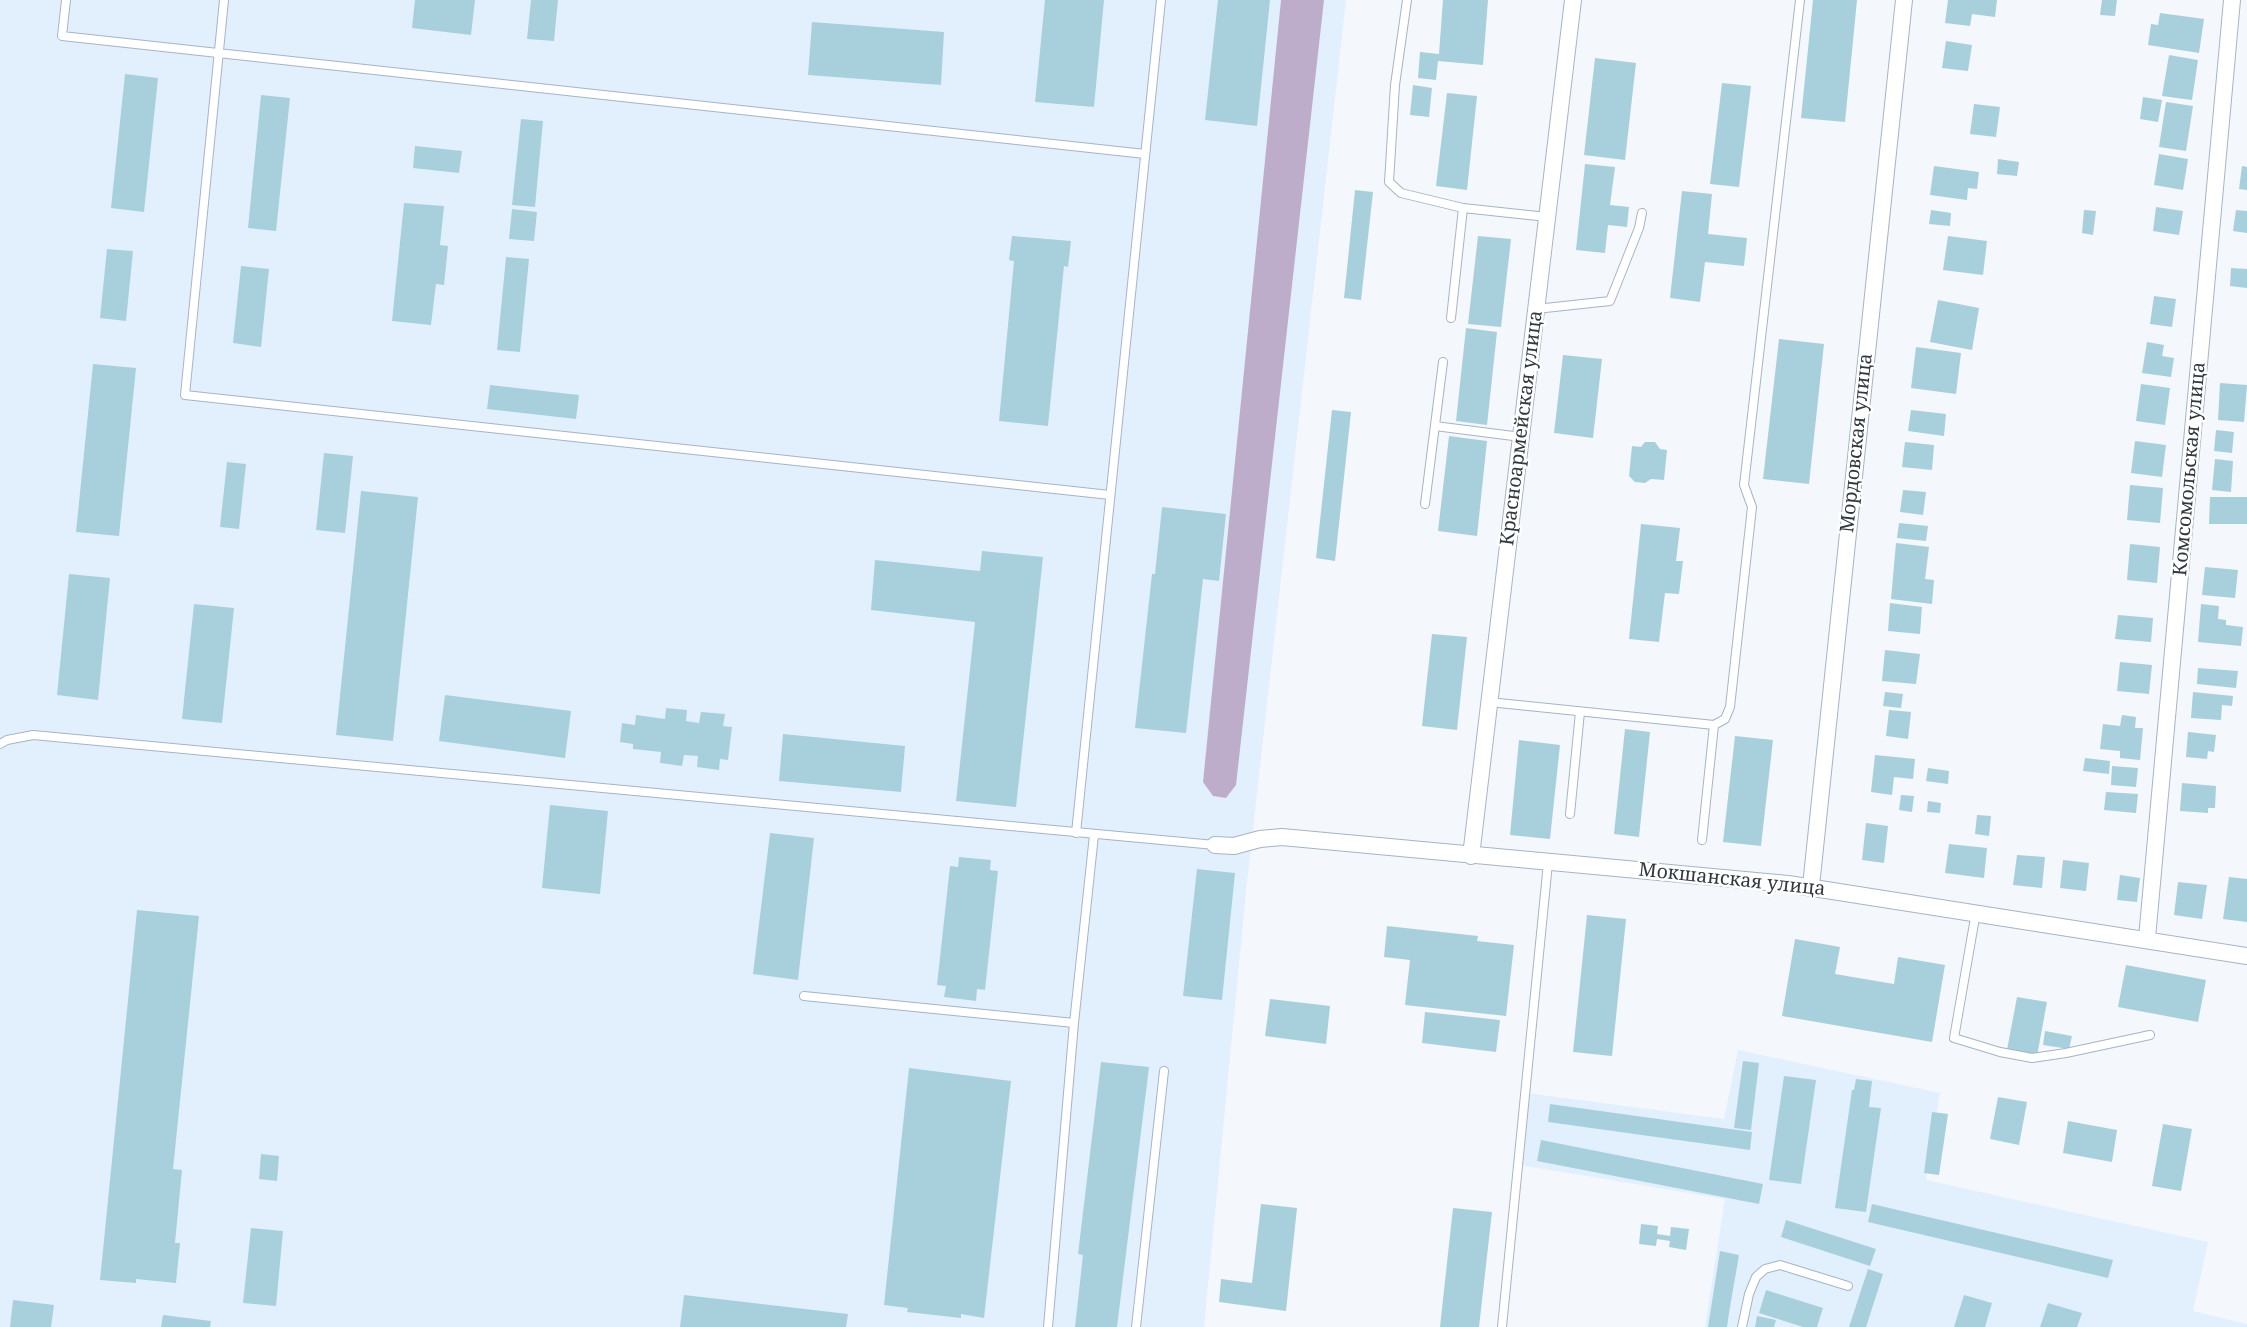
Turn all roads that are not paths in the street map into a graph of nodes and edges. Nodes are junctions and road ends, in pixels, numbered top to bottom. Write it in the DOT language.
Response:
graph roads {
  1 [pos="66,0"];
  2 [pos="224,0"];
  3 [pos="1161,0"];
  4 [pos="1406,0"];
  5 [pos="1573,0"];
  6 [pos="1800,0"];
  7 [pos="1904,0"];
  8 [pos="2232,0"];
  9 [pos="219,53"];
  10 [pos="1145,154"];
  11 [pos="1462,208"];
  12 [pos="1642,212"];
  13 [pos="1547,216"];
  14 [pos="1536,309"];
  15 [pos="1451,318"];
  16 [pos="1443,362"];
  17 [pos="1435,426"];
  18 [pos="1521,437"];
  19 [pos="1110,495"];
  20 [pos="1425,504"];
  21 [pos="1489,702"];
  22 [pos="1580,712"];
  23 [pos="1714,725"];
  24 [pos="0,744"];
  25 [pos="1570,814"];
  26 [pos="1076,833"];
  27 [pos="1094,835"];
  28 [pos="1702,840"];
  29 [pos="1215,845"];
  30 [pos="1471,856"];
  31 [pos="1548,863"];
  32 [pos="1811,886"];
  33 [pos="1976,912"];
  34 [pos="2147,938"];
  35 [pos="2247,956"];
  36 [pos="804,996"];
  37 [pos="1074,1023"];
  38 [pos="2150,1035"];
  39 [pos="1164,1070"];
  40 [pos="1848,1286"];
  41 [pos="1048,1327"];
  42 [pos="1136,1327"];
  43 [pos="1502,1327"];
  44 [pos="1742,1327"];
  1 -- 9 [label="lane"];
  2 -- 9 [label="lane"];
  3 -- 10 [label="lane"];
  4 -- 11 [label="lane"];
  5 -- 13 [label="street, Красноармейская улица"];
  6 -- 23 [label="lane"];
  7 -- 32 [label="street, Мордовская улица"];
  8 -- 34 [label="street, Комсомольская улица"];
  9 -- 10 [label="lane"];
  9 -- 19 [label="lane"];
  10 -- 19 [label="lane"];
  11 -- 13 [label="lane"];
  11 -- 15 [label="lane"];
  12 -- 14 [label="lane"];
  13 -- 14 [label="street, Красноармейская улица"];
  14 -- 18 [label="street, Красноармейская улица"];
  16 -- 17 [label="lane"];
  17 -- 18 [label="lane"];
  17 -- 20 [label="lane"];
  18 -- 21 [label="street, Красноармейская улица"];
  19 -- 26 [label="lane"];
  21 -- 22 [label="lane"];
  21 -- 30 [label="street, Красноармейская улица"];
  22 -- 23 [label="lane"];
  22 -- 25 [label="lane"];
  23 -- 28 [label="lane"];
  24 -- 26 [label="lane"];
  26 -- 27 [label="lane"];
  27 -- 29 [label="lane"];
  27 -- 37 [label="lane"];
  29 -- 30 [label="street, Мокшанская улица"];
  30 -- 31 [label="street, Мокшанская улица"];
  31 -- 32 [label="street, Мокшанская улица"];
  31 -- 43 [label="lane"];
  32 -- 33 [label="street, Мокшанская улица"];
  33 -- 34 [label="street, Мокшанская улица"];
  33 -- 38 [label="lane"];
  34 -- 35 [label="street, Мокшанская улица"];
  36 -- 37 [label="lane"];
  37 -- 41 [label="lane"];
  39 -- 42 [label="lane"];
  40 -- 44 [label="lane"];
}
